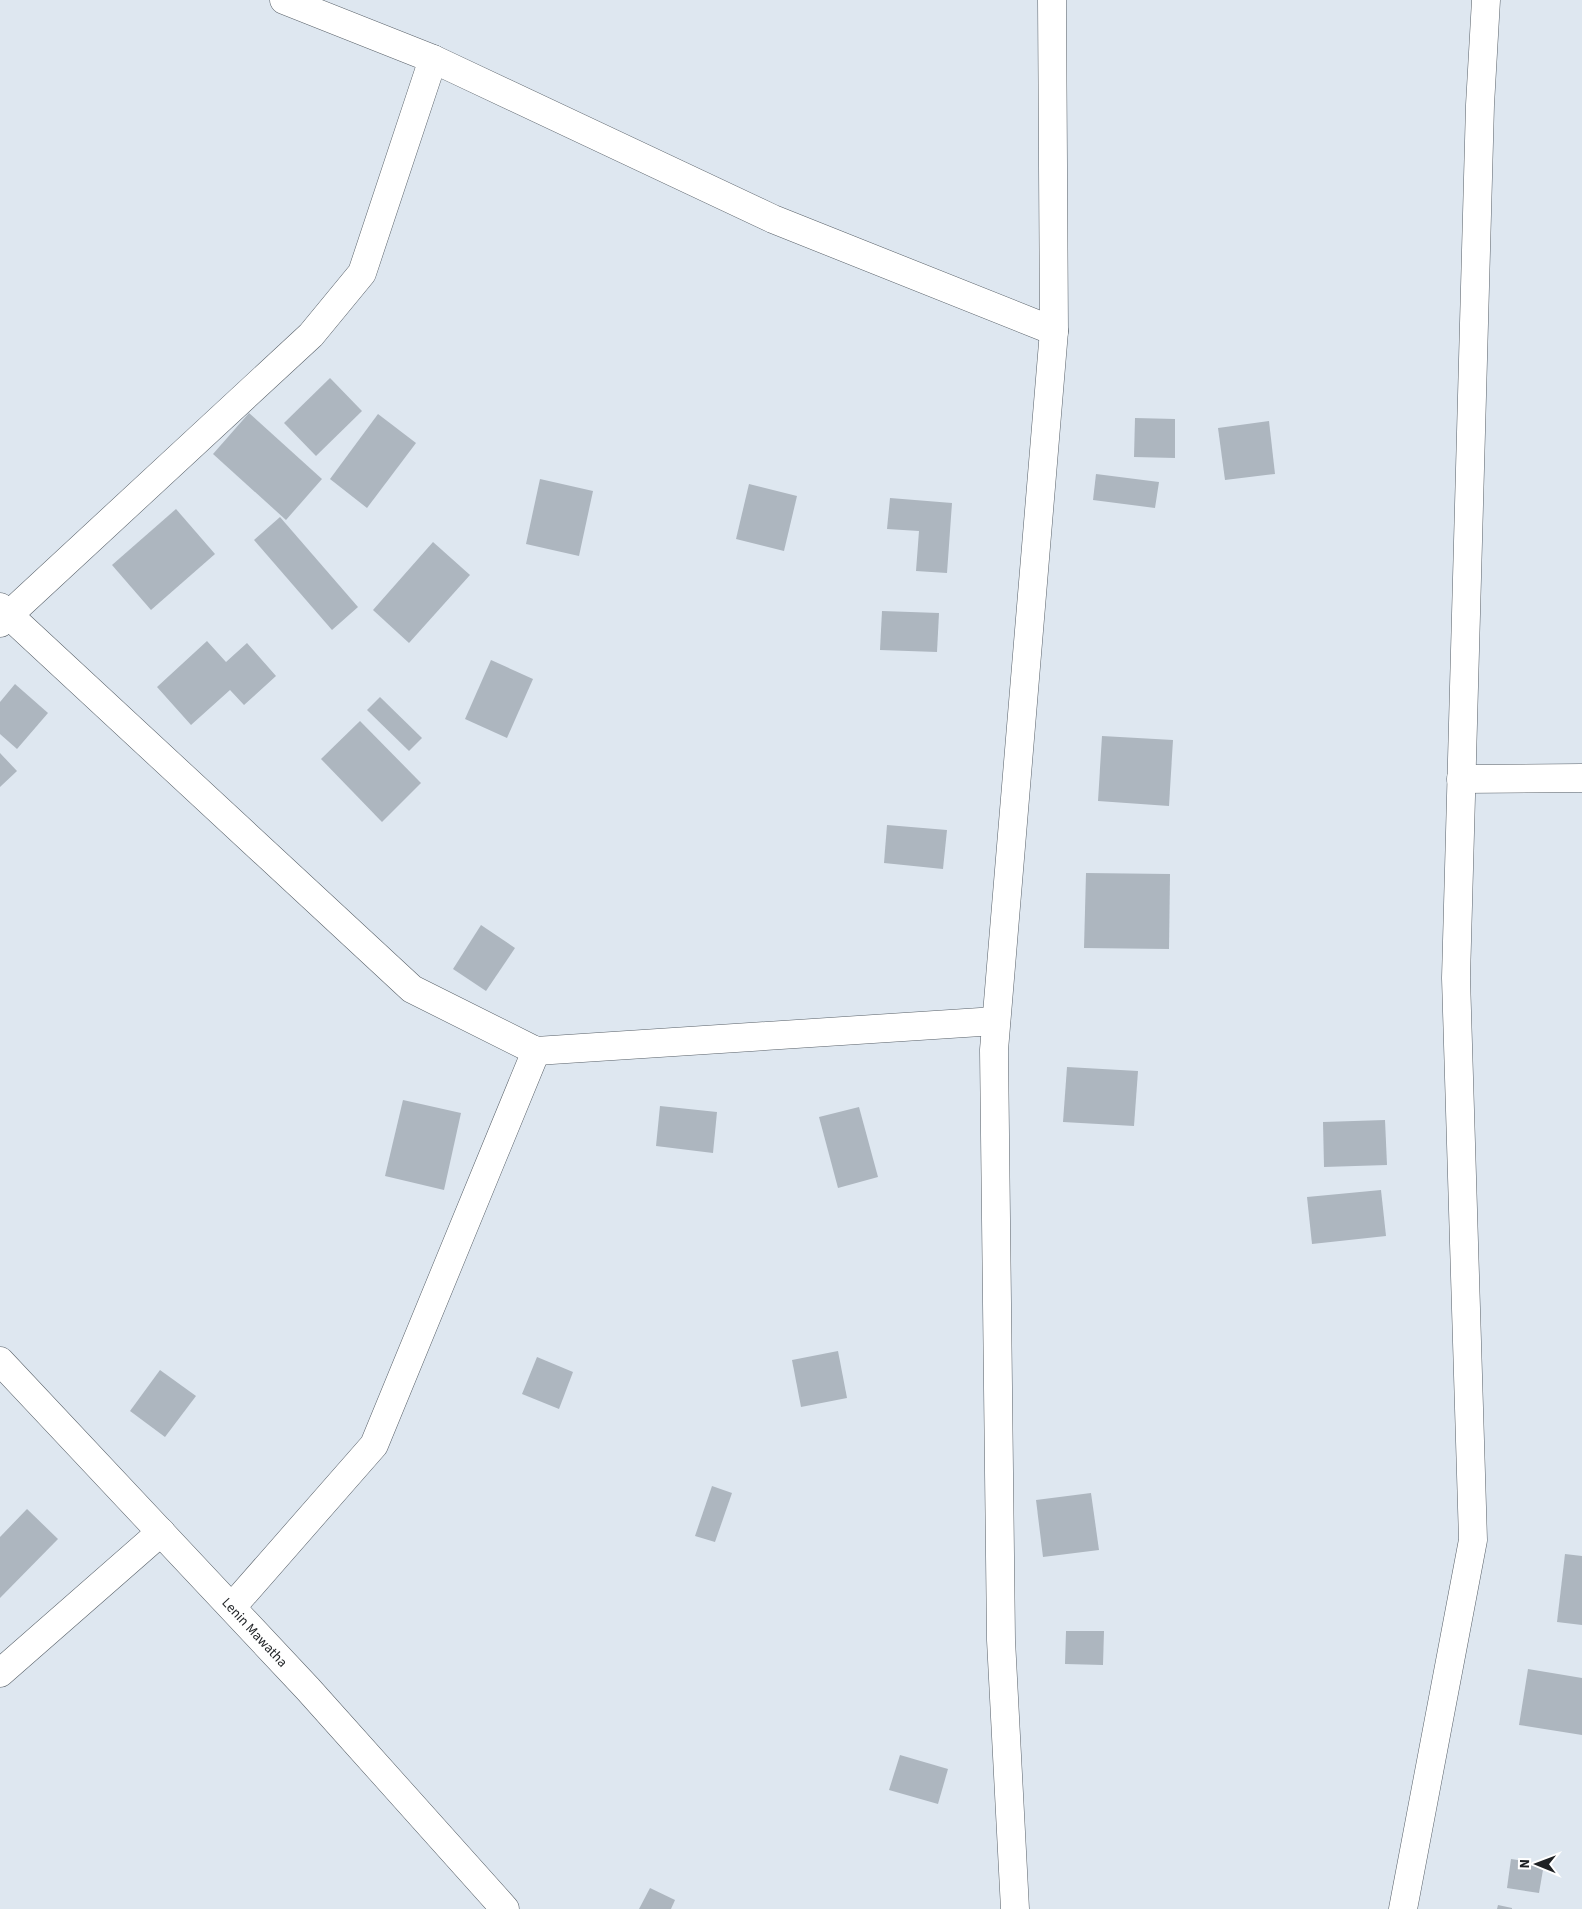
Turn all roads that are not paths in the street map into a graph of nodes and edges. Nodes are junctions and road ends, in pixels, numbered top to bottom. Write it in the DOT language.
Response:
graph roads {
  1 [pos="284,0"];
  2 [pos="1052,0"];
  3 [pos="1486,0"];
  4 [pos="433,59"];
  5 [pos="1054,330"];
  6 [pos="3,615"];
  7 [pos="1582,778"];
  8 [pos="1461,779"];
  9 [pos="996,1021"];
  10 [pos="536,1051"];
  11 [pos="0,1360"];
  12 [pos="161,1532"];
  13 [pos="232,1607"];
  14 [pos="0,1673"];
  15 [pos="505,1909"];
  16 [pos="1015,1909"];
  17 [pos="1403,1909"];
  1 -- 4 [label="street"];
  2 -- 5 [label="street"];
  3 -- 8 [label="street"];
  4 -- 5 [label="street"];
  4 -- 6 [label="street"];
  5 -- 9 [label="street"];
  6 -- 10 [label="street"];
  7 -- 8 [label="street"];
  8 -- 17 [label="street"];
  9 -- 10 [label="street"];
  9 -- 16 [label="street"];
  10 -- 13 [label="street"];
  11 -- 12 [label="street, Lenin Mawatha"];
  12 -- 13 [label="street, Lenin Mawatha"];
  12 -- 14 [label="street"];
  13 -- 15 [label="street, Lenin Mawatha"];
}
